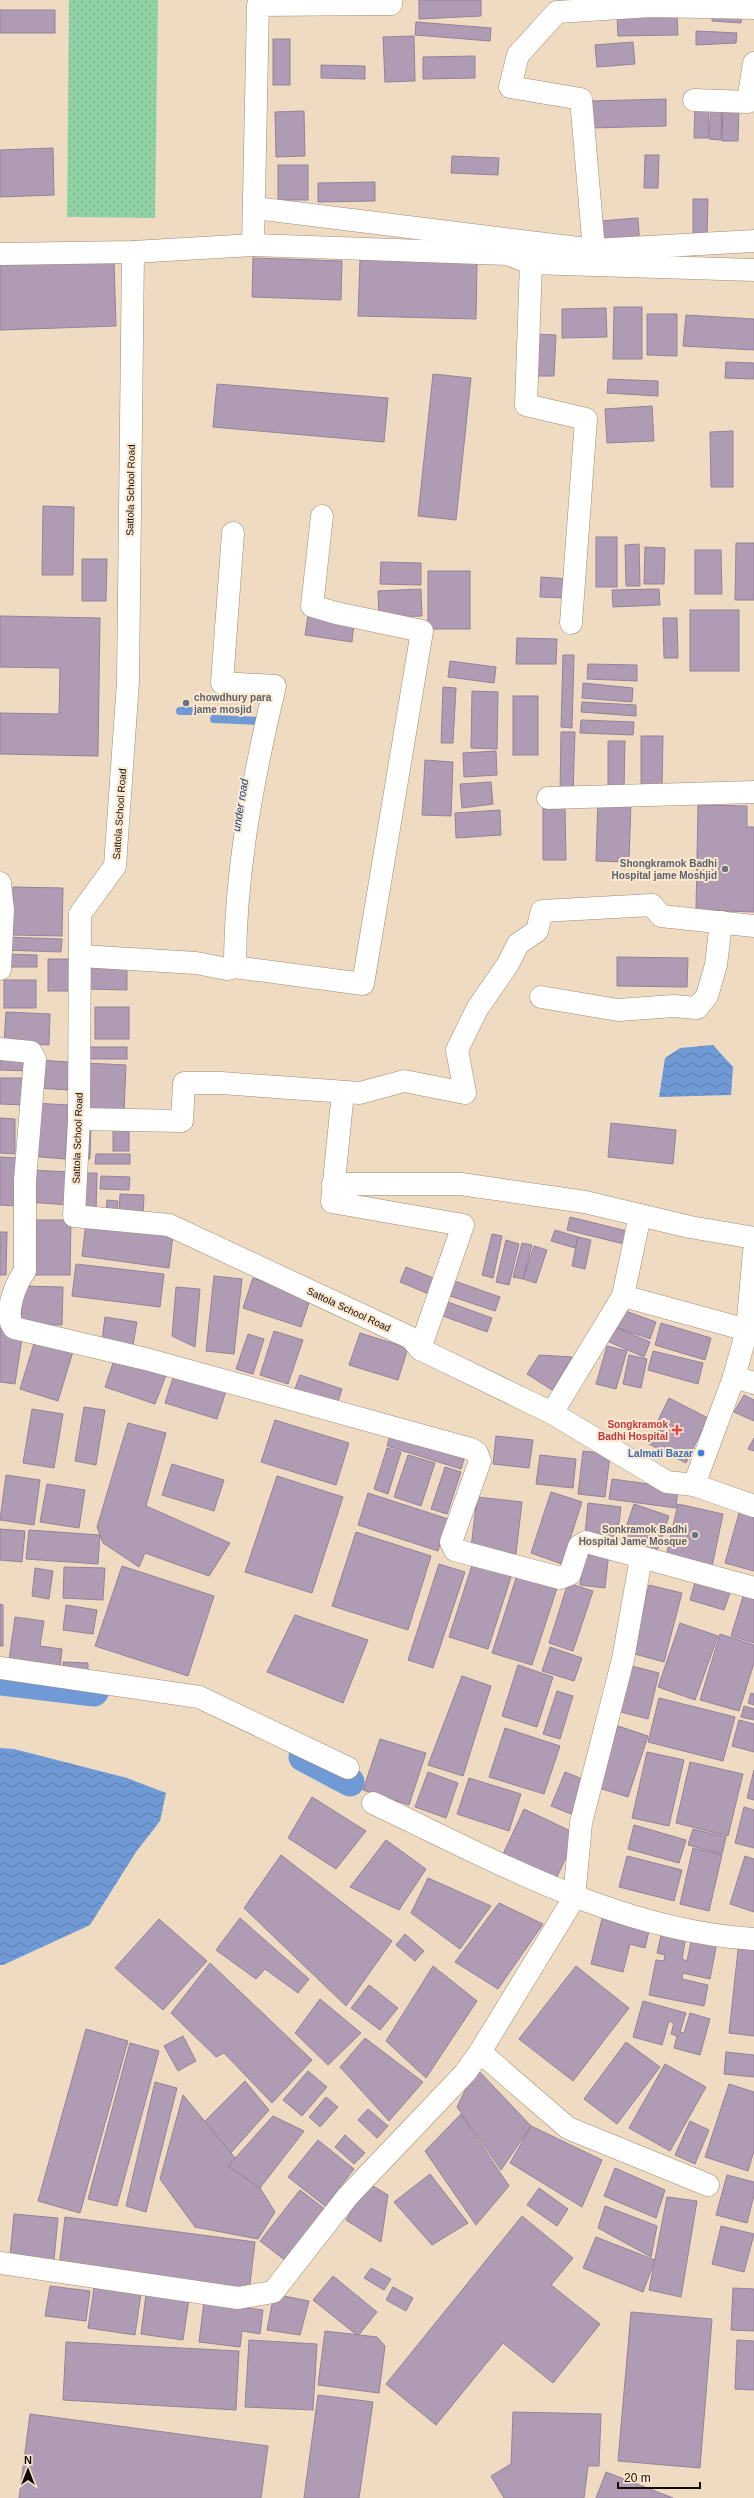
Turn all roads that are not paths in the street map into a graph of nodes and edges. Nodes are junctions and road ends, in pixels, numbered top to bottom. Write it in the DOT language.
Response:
graph roads {
  1 [pos="392,0"];
  2 [pos="754,8"];
  3 [pos="754,63"];
  4 [pos="694,100"];
  5 [pos="256,208"];
  6 [pos="754,241"];
  7 [pos="253,245"];
  8 [pos="594,250"];
  9 [pos="132,252"];
  10 [pos="0,254"];
  11 [pos="530,263"];
  12 [pos="754,270"];
  13 [pos="322,516"];
  14 [pos="233,533"];
  15 [pos="571,623"];
  16 [pos="754,792"];
  17 [pos="548,798"];
  18 [pos="0,883"];
  19 [pos="721,922"];
  20 [pos="754,926"];
  21 [pos="81,956"];
  22 [pos="235,967"];
  23 [pos="0,969"];
  24 [pos="541,997"];
  25 [pos="0,1049"];
  26 [pos="343,1092"];
  27 [pos="79,1119"];
  28 [pos="333,1184"];
  29 [pos="640,1215"];
  30 [pos="754,1238"];
  31 [pos="754,1252"];
  32 [pos="623,1296"];
  33 [pos="751,1331"];
  34 [pos="420,1349"];
  35 [pos="744,1380"];
  36 [pos="552,1413"];
  37 [pos="694,1486"];
  38 [pos="754,1506"];
  39 [pos="641,1558"];
  40 [pos="754,1588"];
  41 [pos="0,1668"];
  42 [pos="348,1768"];
  43 [pos="373,1803"];
  44 [pos="574,1898"];
  45 [pos="754,1939"];
  46 [pos="480,2052"];
  47 [pos="708,2185"];
  48 [pos="0,2263"];
  1 -- 5 [label="street"];
  2 -- 8 [label="street"];
  3 -- 4 [label="street"];
  5 -- 7 [label="street"];
  5 -- 8 [label="street"];
  6 -- 8 [label="street"];
  7 -- 9 [label="street"];
  7 -- 11 [label="street"];
  9 -- 10 [label="street"];
  9 -- 21 [label="street, Sattola School Road"];
  11 -- 12 [label="street"];
  11 -- 15 [label="street"];
  13 -- 22 [label="street"];
  14 -- 22 [label="street"];
  16 -- 17 [label="street"];
  18 -- 23 [label="street"];
  19 -- 20 [label="street"];
  19 -- 24 [label="street"];
  19 -- 26 [label="street"];
  21 -- 22 [label="street"];
  21 -- 27 [label="street, Sattola School Road"];
  25 -- 39 [label="street"];
  26 -- 27 [label="street"];
  26 -- 28 [label="street"];
  27 -- 34 [label="street, Sattola School Road"];
  28 -- 29 [label="street"];
  28 -- 34 [label="street"];
  29 -- 30 [label="street"];
  29 -- 32 [label="street"];
  31 -- 33 [label="street"];
  32 -- 33 [label="street"];
  32 -- 36 [label="street"];
  33 -- 35 [label="street"];
  34 -- 36 [label="street, Sattola School Road"];
  35 -- 37 [label="street"];
  36 -- 37 [label="street, Sattola School Road"];
  37 -- 38 [label="street, Sattola School Road"];
  39 -- 40 [label="street"];
  39 -- 44 [label="street"];
  41 -- 42 [label="street"];
  43 -- 44 [label="street"];
  44 -- 45 [label="street"];
  44 -- 46 [label="street"];
  46 -- 47 [label="street"];
  46 -- 48 [label="street"];
}
